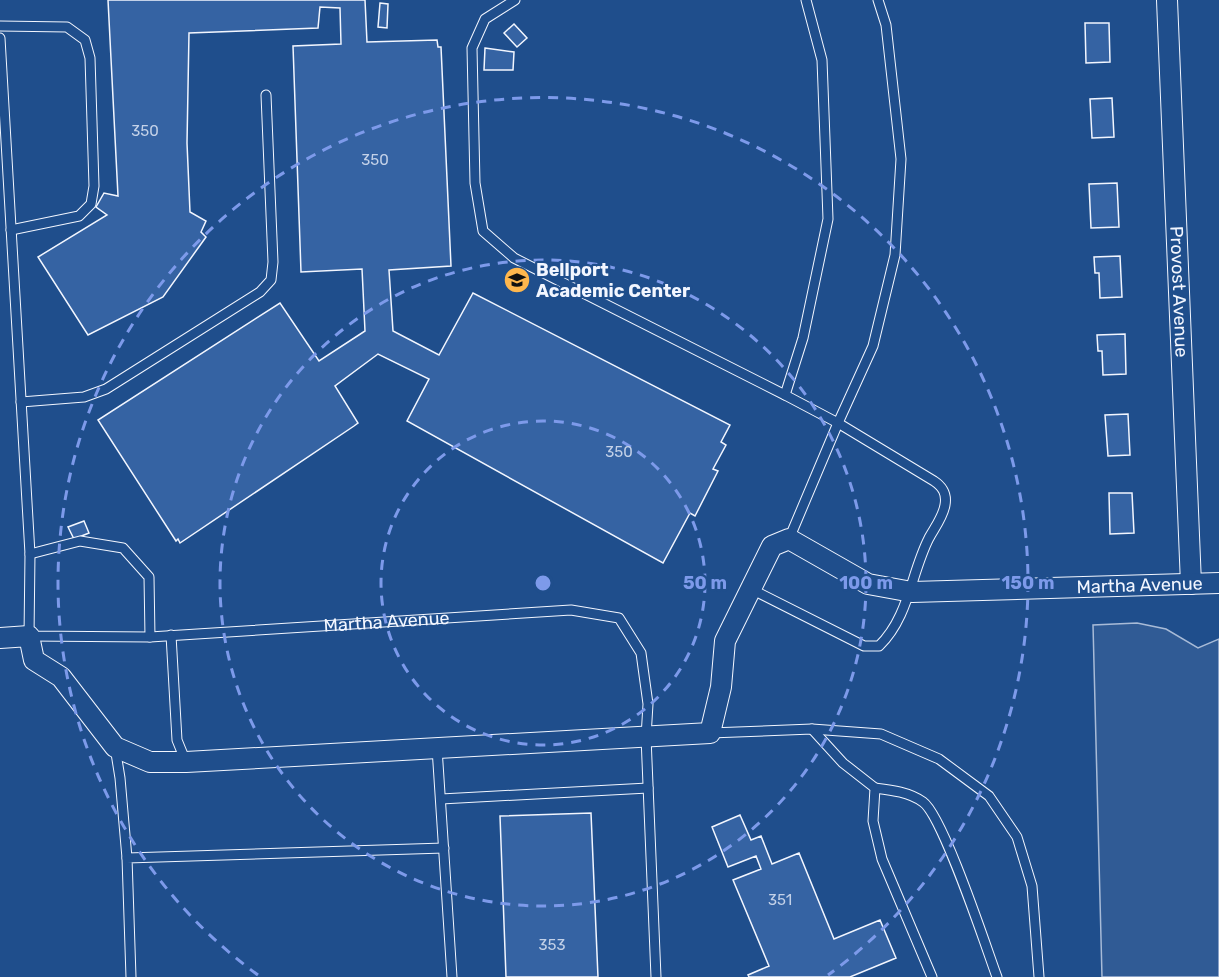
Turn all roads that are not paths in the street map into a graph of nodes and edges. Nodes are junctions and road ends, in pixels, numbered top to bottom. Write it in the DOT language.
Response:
graph roads {
  1 [pos="515,0"];
  2 [pos="806,0"];
  3 [pos="878,0"];
  4 [pos="1167,0"];
  5 [pos="0,26"];
  6 [pos="0,38"];
  7 [pos="266,95"];
  8 [pos="11,230"];
  9 [pos="785,395"];
  10 [pos="21,402"];
  11 [pos="838,423"];
  12 [pos="789,538"];
  13 [pos="30,554"];
  14 [pos="1219,582"];
  15 [pos="1191,584"];
  16 [pos="751,589"];
  17 [pos="912,592"];
  18 [pos="171,635"];
  19 [pos="29,636"];
  20 [pos="150,637"];
  21 [pos="0,638"];
  22 [pos="812,729"];
  23 [pos="710,734"];
  24 [pos="646,737"];
  25 [pos="115,747"];
  26 [pos="437,748"];
  27 [pos="186,762"];
  28 [pos="648,788"];
  29 [pos="875,788"];
  30 [pos="441,799"];
  31 [pos="444,848"];
  32 [pos="127,858"];
  33 [pos="131,977"];
  34 [pos="452,977"];
  35 [pos="656,977"];
  36 [pos="932,977"];
  37 [pos="997,977"];
  38 [pos="1039,977"];
  1 -- 9 [label="lane"];
  2 -- 9 [label="lane"];
  3 -- 11 [label="lane"];
  4 -- 15 [label="street, Provost Avenue"];
  5 -- 8 [label="lane"];
  6 -- 8 [label="lane"];
  7 -- 10 [label="lane"];
  8 -- 10 [label="lane"];
  9 -- 11 [label="lane"];
  10 -- 13 [label="lane"];
  11 -- 12 [label="lane"];
  11 -- 17 [label="lane"];
  12 -- 16 [label="street"];
  12 -- 17 [label="street, Martha Avenue"];
  13 -- 19 [label="lane"];
  13 -- 20 [label="lane"];
  14 -- 15 [label="street, Martha Avenue"];
  15 -- 17 [label="street, Martha Avenue"];
  16 -- 17 [label="lane"];
  16 -- 23 [label="street"];
  18 -- 20 [label="lane, Martha Avenue"];
  18 -- 24 [label="lane, Martha Avenue"];
  18 -- 27 [label="lane"];
  19 -- 20 [label="lane, Martha Avenue"];
  19 -- 21 [label="street, Martha Avenue"];
  19 -- 25 [label="street"];
  22 -- 23 [label="lane"];
  22 -- 29 [label="lane"];
  22 -- 38 [label="lane"];
  23 -- 24 [label="street"];
  24 -- 26 [label="street"];
  24 -- 28 [label="lane, Martha Avenue"];
  25 -- 27 [label="street"];
  25 -- 32 [label="lane"];
  26 -- 27 [label="street"];
  26 -- 30 [label="lane"];
  28 -- 30 [label="lane"];
  28 -- 35 [label="lane, Martha Avenue"];
  29 -- 36 [label="lane"];
  29 -- 37 [label="lane"];
  30 -- 31 [label="lane"];
  31 -- 32 [label="lane"];
  31 -- 34 [label="lane"];
  32 -- 33 [label="lane"];
}
